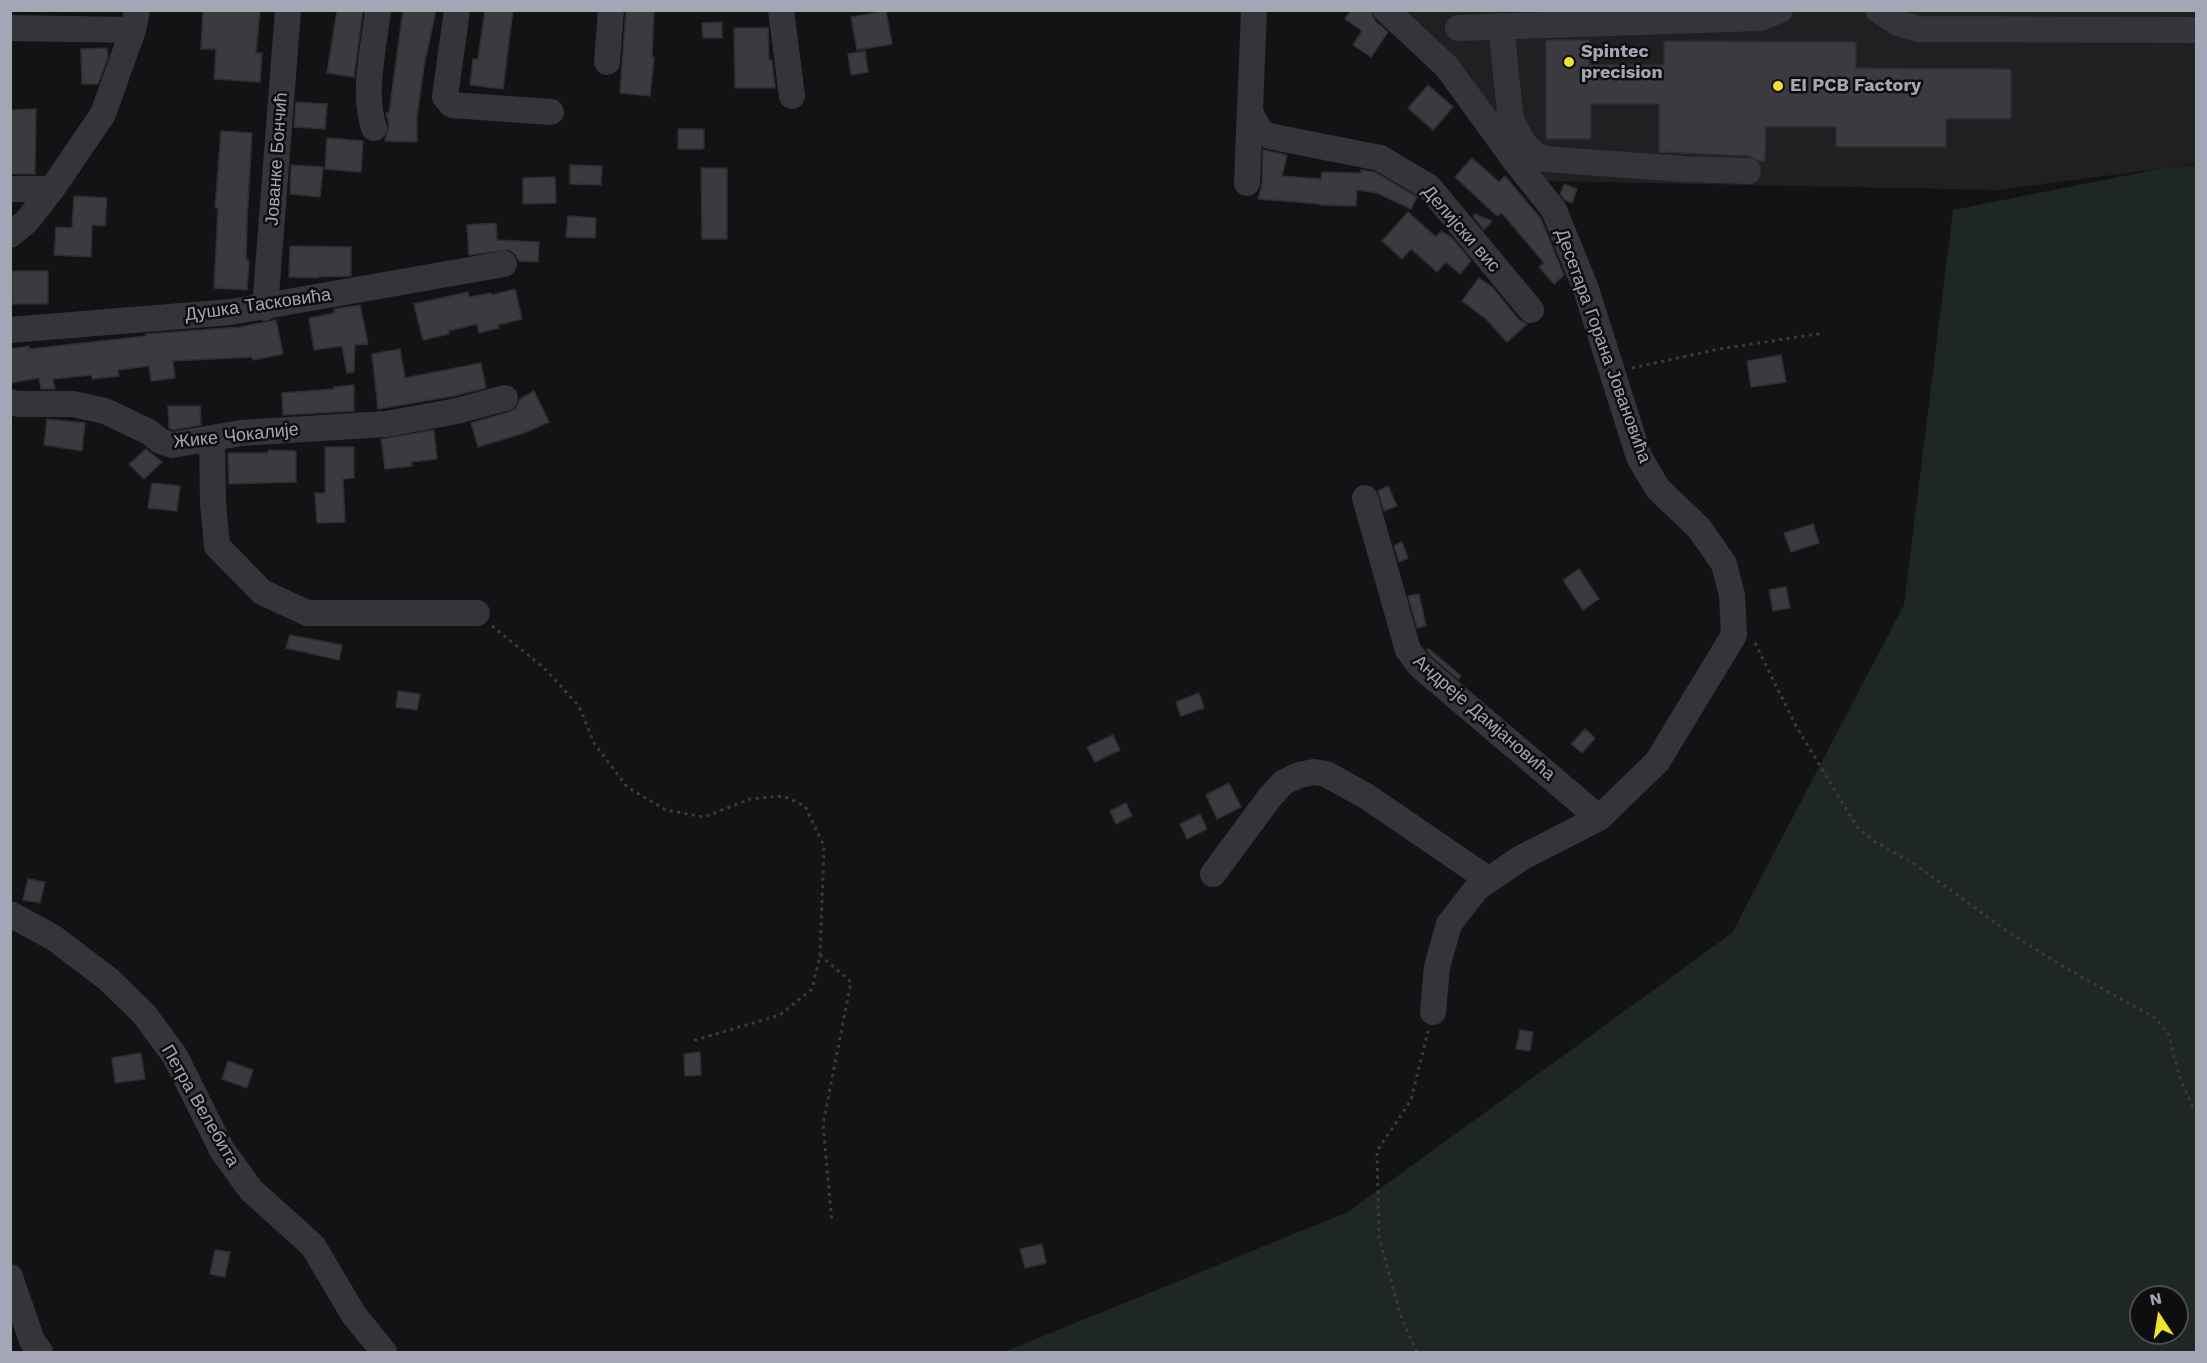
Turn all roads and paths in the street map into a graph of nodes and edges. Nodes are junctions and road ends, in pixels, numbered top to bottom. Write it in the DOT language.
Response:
graph roads {
  1 [pos="288,10"];
  2 [pos="378,10"];
  3 [pos="457,10"];
  4 [pos="610,10"];
  5 [pos="781,10"];
  6 [pos="1254,10"];
  7 [pos="1386,10"];
  8 [pos="1780,10"];
  9 [pos="1878,10"];
  10 [pos="135,20"];
  11 [pos="1501,26"];
  12 [pos="10,28"];
  13 [pos="1458,28"];
  14 [pos="2196,30"];
  15 [pos="607,62"];
  16 [pos="792,96"];
  17 [pos="551,112"];
  18 [pos="1251,114"];
  19 [pos="374,128"];
  20 [pos="1748,171"];
  21 [pos="1247,183"];
  22 [pos="10,189"];
  23 [pos="52,189"];
  24 [pos="10,235"];
  25 [pos="504,264"];
  26 [pos="265,308"];
  27 [pos="1531,310"];
  28 [pos="10,330"];
  29 [pos="1824,333"];
  30 [pos="1612,372"];
  31 [pos="505,398"];
  32 [pos="10,402"];
  33 [pos="212,439"];
  34 [pos="1365,498"];
  35 [pos="477,613"];
  36 [pos="1751,636"];
  37 [pos="1599,818"];
  38 [pos="1213,874"];
  39 [pos="1488,880"];
  40 [pos="10,914"];
  41 [pos="820,955"];
  42 [pos="1433,1012"];
  43 [pos="692,1041"];
  44 [pos="2194,1110"];
  45 [pos="832,1223"];
  46 [pos="10,1278"];
  47 [pos="40,1353"];
  48 [pos="384,1353"];
  49 [pos="1417,1353"];
  1 -- 26 [label="street, Јованке Бончић"];
  2 -- 19 [label="street"];
  3 -- 17 [label="street"];
  4 -- 15 [label="street"];
  5 -- 16 [label="street"];
  6 -- 18 [label="street"];
  7 -- 30 [label="street, Десетара Горана Јовановића"];
  8 -- 11 [label="street"];
  9 -- 14 [label="street"];
  10 -- 12 [label="street"];
  10 -- 23 [label="street"];
  11 -- 13 [label="street"];
  11 -- 20 [label="street"];
  18 -- 21 [label="street"];
  18 -- 27 [label="street, Делијски вис"];
  22 -- 23 [label="street"];
  23 -- 24 [label="street"];
  25 -- 26 [label="street, Душка Тасковића"];
  26 -- 28 [label="street, Душка Тасковића"];
  29 -- 30 [label="path"];
  30 -- 37 [label="street, Десетара Горана Јовановића"];
  31 -- 33 [label="street, Жике Чокалије"];
  32 -- 33 [label="street, Жике Чокалије"];
  33 -- 35 [label="street"];
  34 -- 37 [label="street, Андреје Дамјановића"];
  35 -- 41 [label="path"];
  36 -- 44 [label="path"];
  37 -- 39 [label="street, Десетара Горана Јовановића"];
  38 -- 39 [label="street"];
  39 -- 42 [label="street, Десетара Горана Јовановића"];
  40 -- 48 [label="street, Петра Велебита"];
  41 -- 43 [label="path"];
  41 -- 45 [label="path"];
  42 -- 49 [label="path"];
  46 -- 47 [label="street"];
}
